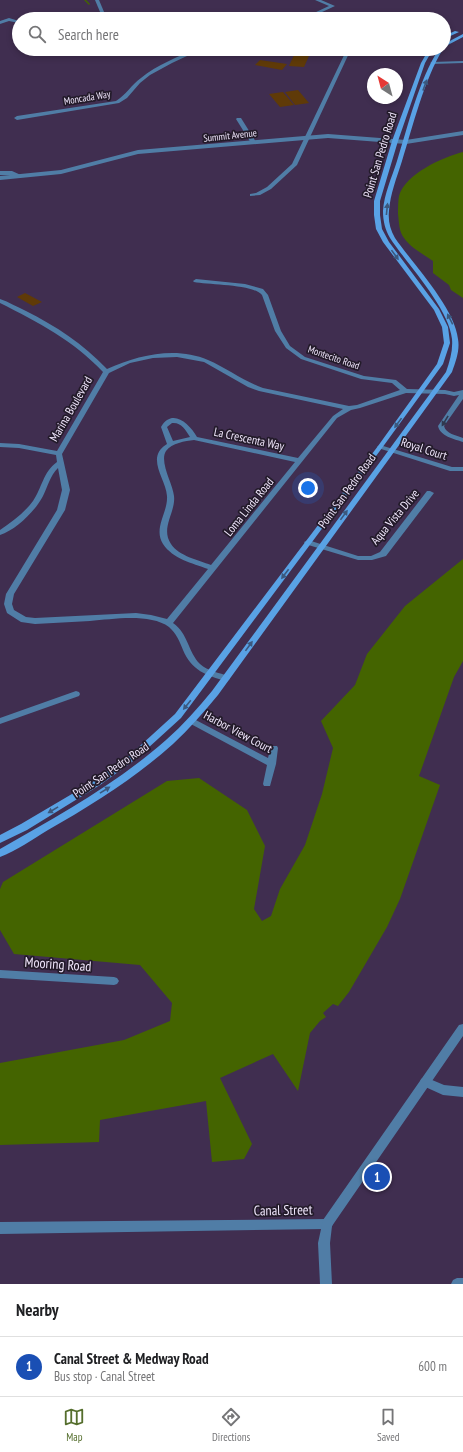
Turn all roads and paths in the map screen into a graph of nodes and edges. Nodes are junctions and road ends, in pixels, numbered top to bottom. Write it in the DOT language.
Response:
graph roads {
  1 [pos="97,0"];
  2 [pos="317,0"];
  3 [pos="102,12"];
  4 [pos="319,12"];
  5 [pos="12,20"];
  6 [pos="0,23"];
  7 [pos="463,30"];
  8 [pos="451,35"];
  9 [pos="463,35"];
  10 [pos="451,42"];
  11 [pos="184,56"];
  12 [pos="346,56"];
  13 [pos="427,56"];
  14 [pos="437,56"];
  15 [pos="463,62"];
  16 [pos="432,63"];
  17 [pos="17,118"];
  18 [pos="240,119"];
  19 [pos="463,133"];
  20 [pos="308,137"];
  21 [pos="395,141"];
  22 [pos="252,142"];
  23 [pos="406,142"];
  24 [pos="0,173"];
  25 [pos="20,176"];
  26 [pos="0,178"];
  27 [pos="252,195"];
  28 [pos="196,281"];
  29 [pos="0,301"];
  30 [pos="106,372"];
  31 [pos="421,391"];
  32 [pos="405,392"];
  33 [pos="434,392"];
  34 [pos="463,393"];
  35 [pos="456,404"];
  36 [pos="349,408"];
  37 [pos="194,438"];
  38 [pos="463,440"];
  39 [pos="171,444"];
  40 [pos="0,445"];
  41 [pos="380,446"];
  42 [pos="392,450"];
  43 [pos="59,454"];
  44 [pos="300,461"];
  45 [pos="61,463"];
  46 [pos="461,469"];
  47 [pos="430,493"];
  48 [pos="0,533"];
  49 [pos="308,542"];
  50 [pos="321,547"];
  51 [pos="213,568"];
  52 [pos="169,622"];
  53 [pos="211,673"];
  54 [pos="226,678"];
  55 [pos="76,694"];
  56 [pos="0,721"];
  57 [pos="192,721"];
  58 [pos="274,748"];
  59 [pos="272,764"];
  60 [pos="267,784"];
  61 [pos="0,839"];
  62 [pos="0,853"];
  63 [pos="0,974"];
  64 [pos="114,981"];
  65 [pos="463,1028"];
  66 [pos="425,1082"];
  67 [pos="463,1092"];
  68 [pos="327,1224"];
  69 [pos="0,1228"];
  70 [pos="326,1284"];
  71 [pos="457,1284"];
  72 [pos="463,1284"];
  1 -- 3 [label="street"];
  2 -- 4 [label="street"];
  5 -- 6 [label="street"];
  7 -- 8 [label="main road"];
  9 -- 10 [label="main road"];
  11 -- 17 [label="street, Moncada Way"];
  12 -- 20 [label="street"];
  13 -- 21 [label="main road, Point San Pedro Road"];
  14 -- 16 [label="main road, Point San Pedro Road"];
  15 -- 16 [label="street"];
  23 -- 16 [label="main road, Point San Pedro Road, one-way"];
  18 -- 22 [label="street"];
  19 -- 23 [label="street, Summit Avenue"];
  20 -- 21 [label="street, Summit Avenue"];
  20 -- 22 [label="street, Summit Avenue"];
  20 -- 27 [label="street"];
  21 -- 23 [label="street, Summit Avenue"];
  21 -- 31 [label="main road, Point San Pedro Road, one-way"];
  22 -- 25 [label="street, Summit Avenue"];
  33 -- 23 [label="main road, Point San Pedro Road, one-way"];
  24 -- 25 [label="street"];
  25 -- 26 [label="street, Summit Avenue"];
  28 -- 32 [label="street, Montecito Road"];
  29 -- 30 [label="street"];
  30 -- 36 [label="street, Marina Boulevard"];
  30 -- 43 [label="street, Marina Boulevard"];
  31 -- 32 [label="street, Marina Boulevard"];
  31 -- 33 [label="street, Marina Boulevard"];
  31 -- 41 [label="main road, Point San Pedro Road, one-way"];
  32 -- 36 [label="street, Marina Boulevard"];
  33 -- 34 [label="street, Marina Boulevard"];
  33 -- 35 [label="street"];
  33 -- 42 [label="main road, Point San Pedro Road"];
  34 -- 35 [label="street"];
  35 -- 38 [label="street, one-way"];
  36 -- 44 [label="street, Loma Linda Road"];
  37 -- 39 [label="street, La Crescenta Way"];
  37 -- 39 [label="street"];
  37 -- 44 [label="street, La Crescenta Way"];
  39 -- 51 [label="street"];
  40 -- 43 [label="street"];
  41 -- 42 [label="street, Royal Court"];
  41 -- 49 [label="main road, Point San Pedro Road"];
  42 -- 46 [label="street, Royal Court"];
  50 -- 42 [label="main road, Point San Pedro Road, one-way"];
  43 -- 45 [label="street, Marina Boulevard"];
  44 -- 51 [label="street, Loma Linda Road"];
  45 -- 48 [label="street"];
  45 -- 52 [label="street, Marina Boulevard"];
  47 -- 50 [label="street, Aqua Vista Drive"];
  49 -- 50 [label="street, Aqua Vista Drive"];
  49 -- 53 [label="main road, Point San Pedro Road, one-way"];
  54 -- 50 [label="main road, Point San Pedro Road, one-way"];
  51 -- 52 [label="street, Loma Linda Road"];
  52 -- 53 [label="street"];
  53 -- 54 [label="street"];
  53 -- 61 [label="main road, Point San Pedro Road, one-way"];
  54 -- 57 [label="main road, Point San Pedro Road"];
  55 -- 56 [label="street"];
  57 -- 59 [label="street, Harbor View Court"];
  62 -- 57 [label="main road, Point San Pedro Road, one-way"];
  58 -- 59 [label="street, Harbor View Court"];
  59 -- 60 [label="street, Harbor View Court"];
  63 -- 64 [label="street, Mooring Road"];
  65 -- 66 [label="street, Canal Street"];
  66 -- 67 [label="street"];
  66 -- 68 [label="street, Canal Street"];
  68 -- 69 [label="street, Canal Street"];
  68 -- 70 [label="street"];
  71 -- 72 [label="street"];
}
